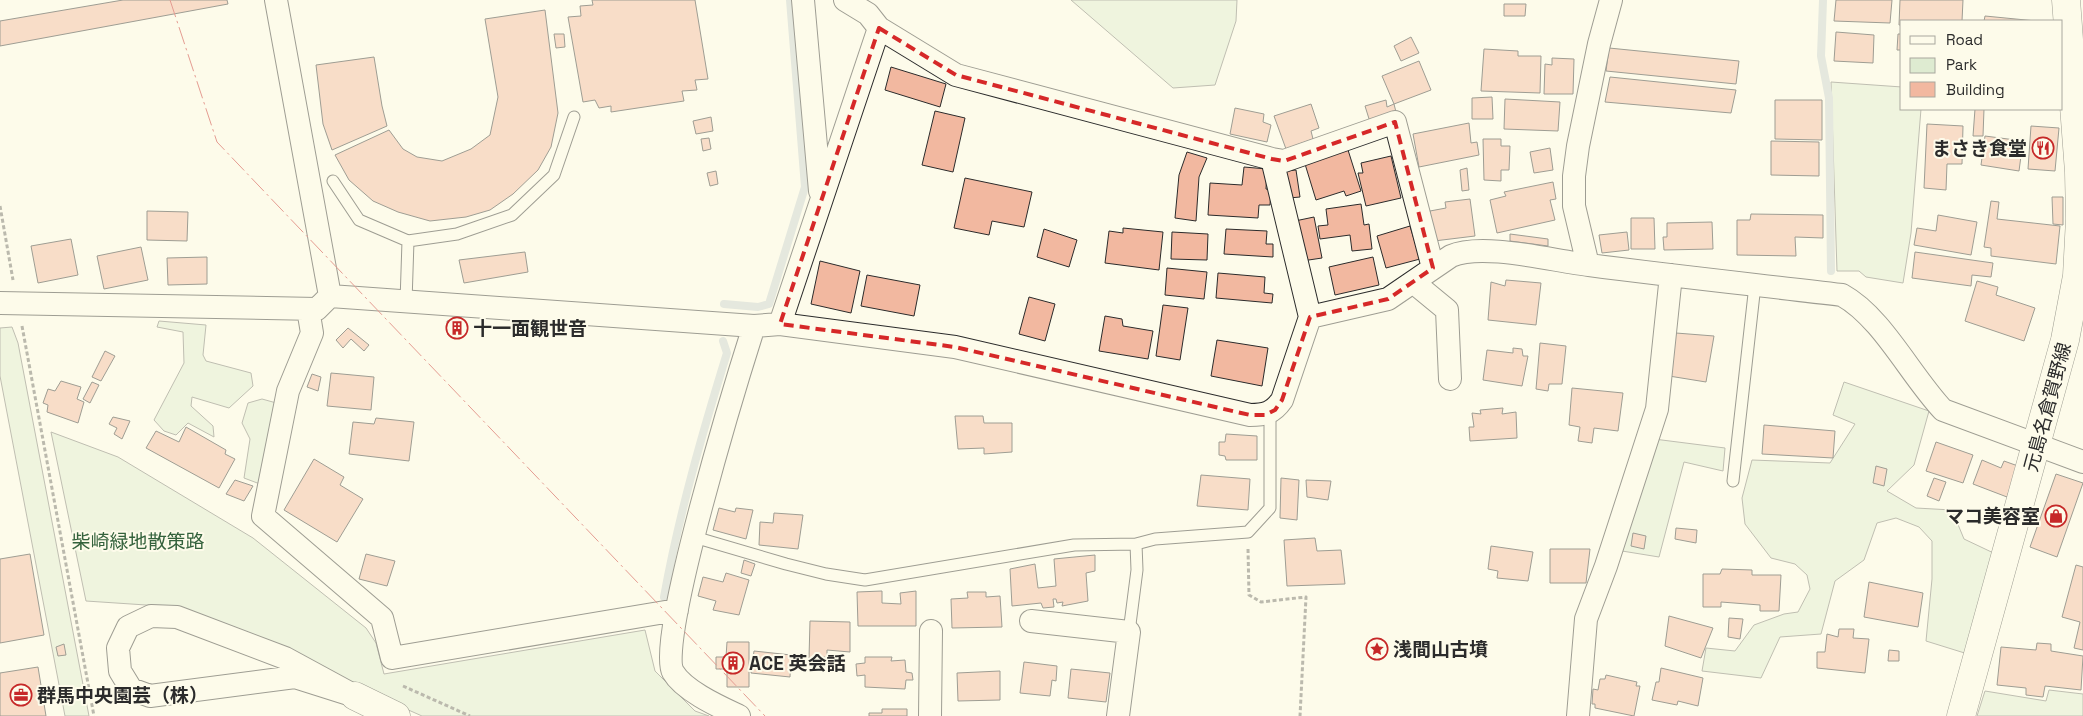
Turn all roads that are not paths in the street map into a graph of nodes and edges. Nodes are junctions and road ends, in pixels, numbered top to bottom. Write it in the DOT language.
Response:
graph roads {
  1 [pos="276,0"];
  2 [pos="803,0"];
  3 [pos="846,0"];
  4 [pos="1611,0"];
  5 [pos="2066,0"];
  6 [pos="879,28"];
  7 [pos="574,116"];
  8 [pos="1272,159"];
  9 [pos="333,181"];
  10 [pos="820,200"];
  11 [pos="408,241"];
  12 [pos="1588,265"];
  13 [pos="1434,268"];
  14 [pos="1671,275"];
  15 [pos="1413,282"];
  16 [pos="1755,285"];
  17 [pos="330,296"];
  18 [pos="406,302"];
  19 [pos="9,304"];
  20 [pos="308,309"];
  21 [pos="1310,317"];
  22 [pos="780,324"];
  23 [pos="754,326"];
  24 [pos="1450,379"];
  25 [pos="1270,412"];
  26 [pos="2038,444"];
  27 [pos="2083,462"];
  28 [pos="1733,481"];
  29 [pos="694,536"];
  30 [pos="1136,544"];
  31 [pos="677,610"];
  32 [pos="1030,621"];
  33 [pos="931,631"];
  34 [pos="1129,632"];
  35 [pos="355,696"];
  36 [pos="396,716"];
  37 [pos="739,716"];
  38 [pos="930,716"];
  39 [pos="1118,716"];
  40 [pos="1578,716"];
  41 [pos="1961,716"];
  1 -- 17 [label="street"];
  2 -- 10 [label="street"];
  3 -- 6 [label="street"];
  4 -- 12 [label="street"];
  5 -- 26 [label="main road, 元島名倉賀野線"];
  6 -- 8 [label="street"];
  6 -- 10 [label="street"];
  7 -- 11 [label="lane"];
  8 -- 13 [label="street"];
  8 -- 21 [label="street"];
  9 -- 11 [label="lane"];
  10 -- 22 [label="street"];
  11 -- 18 [label="lane"];
  12 -- 13 [label="street"];
  12 -- 14 [label="street"];
  13 -- 15 [label="street"];
  14 -- 16 [label="street"];
  14 -- 40 [label="street"];
  15 -- 21 [label="street"];
  15 -- 24 [label="street"];
  16 -- 26 [label="street"];
  16 -- 28 [label="lane"];
  17 -- 18 [label="street"];
  17 -- 20 [label="street"];
  18 -- 23 [label="street"];
  19 -- 20 [label="street"];
  20 -- 31 [label="street"];
  21 -- 25 [label="street"];
  22 -- 23 [label="street"];
  22 -- 25 [label="street"];
  23 -- 29 [label="street"];
  25 -- 30 [label="lane"];
  26 -- 27 [label="street"];
  26 -- 41 [label="main road, 元島名倉賀野線"];
  29 -- 30 [label="lane"];
  29 -- 31 [label="street"];
  30 -- 34 [label="lane"];
  31 -- 37 [label="street"];
  32 -- 34 [label="street"];
  33 -- 38 [label="street"];
  34 -- 39 [label="street"];
  35 -- 35 [label="street"];
  35 -- 36 [label="main road"];
}
